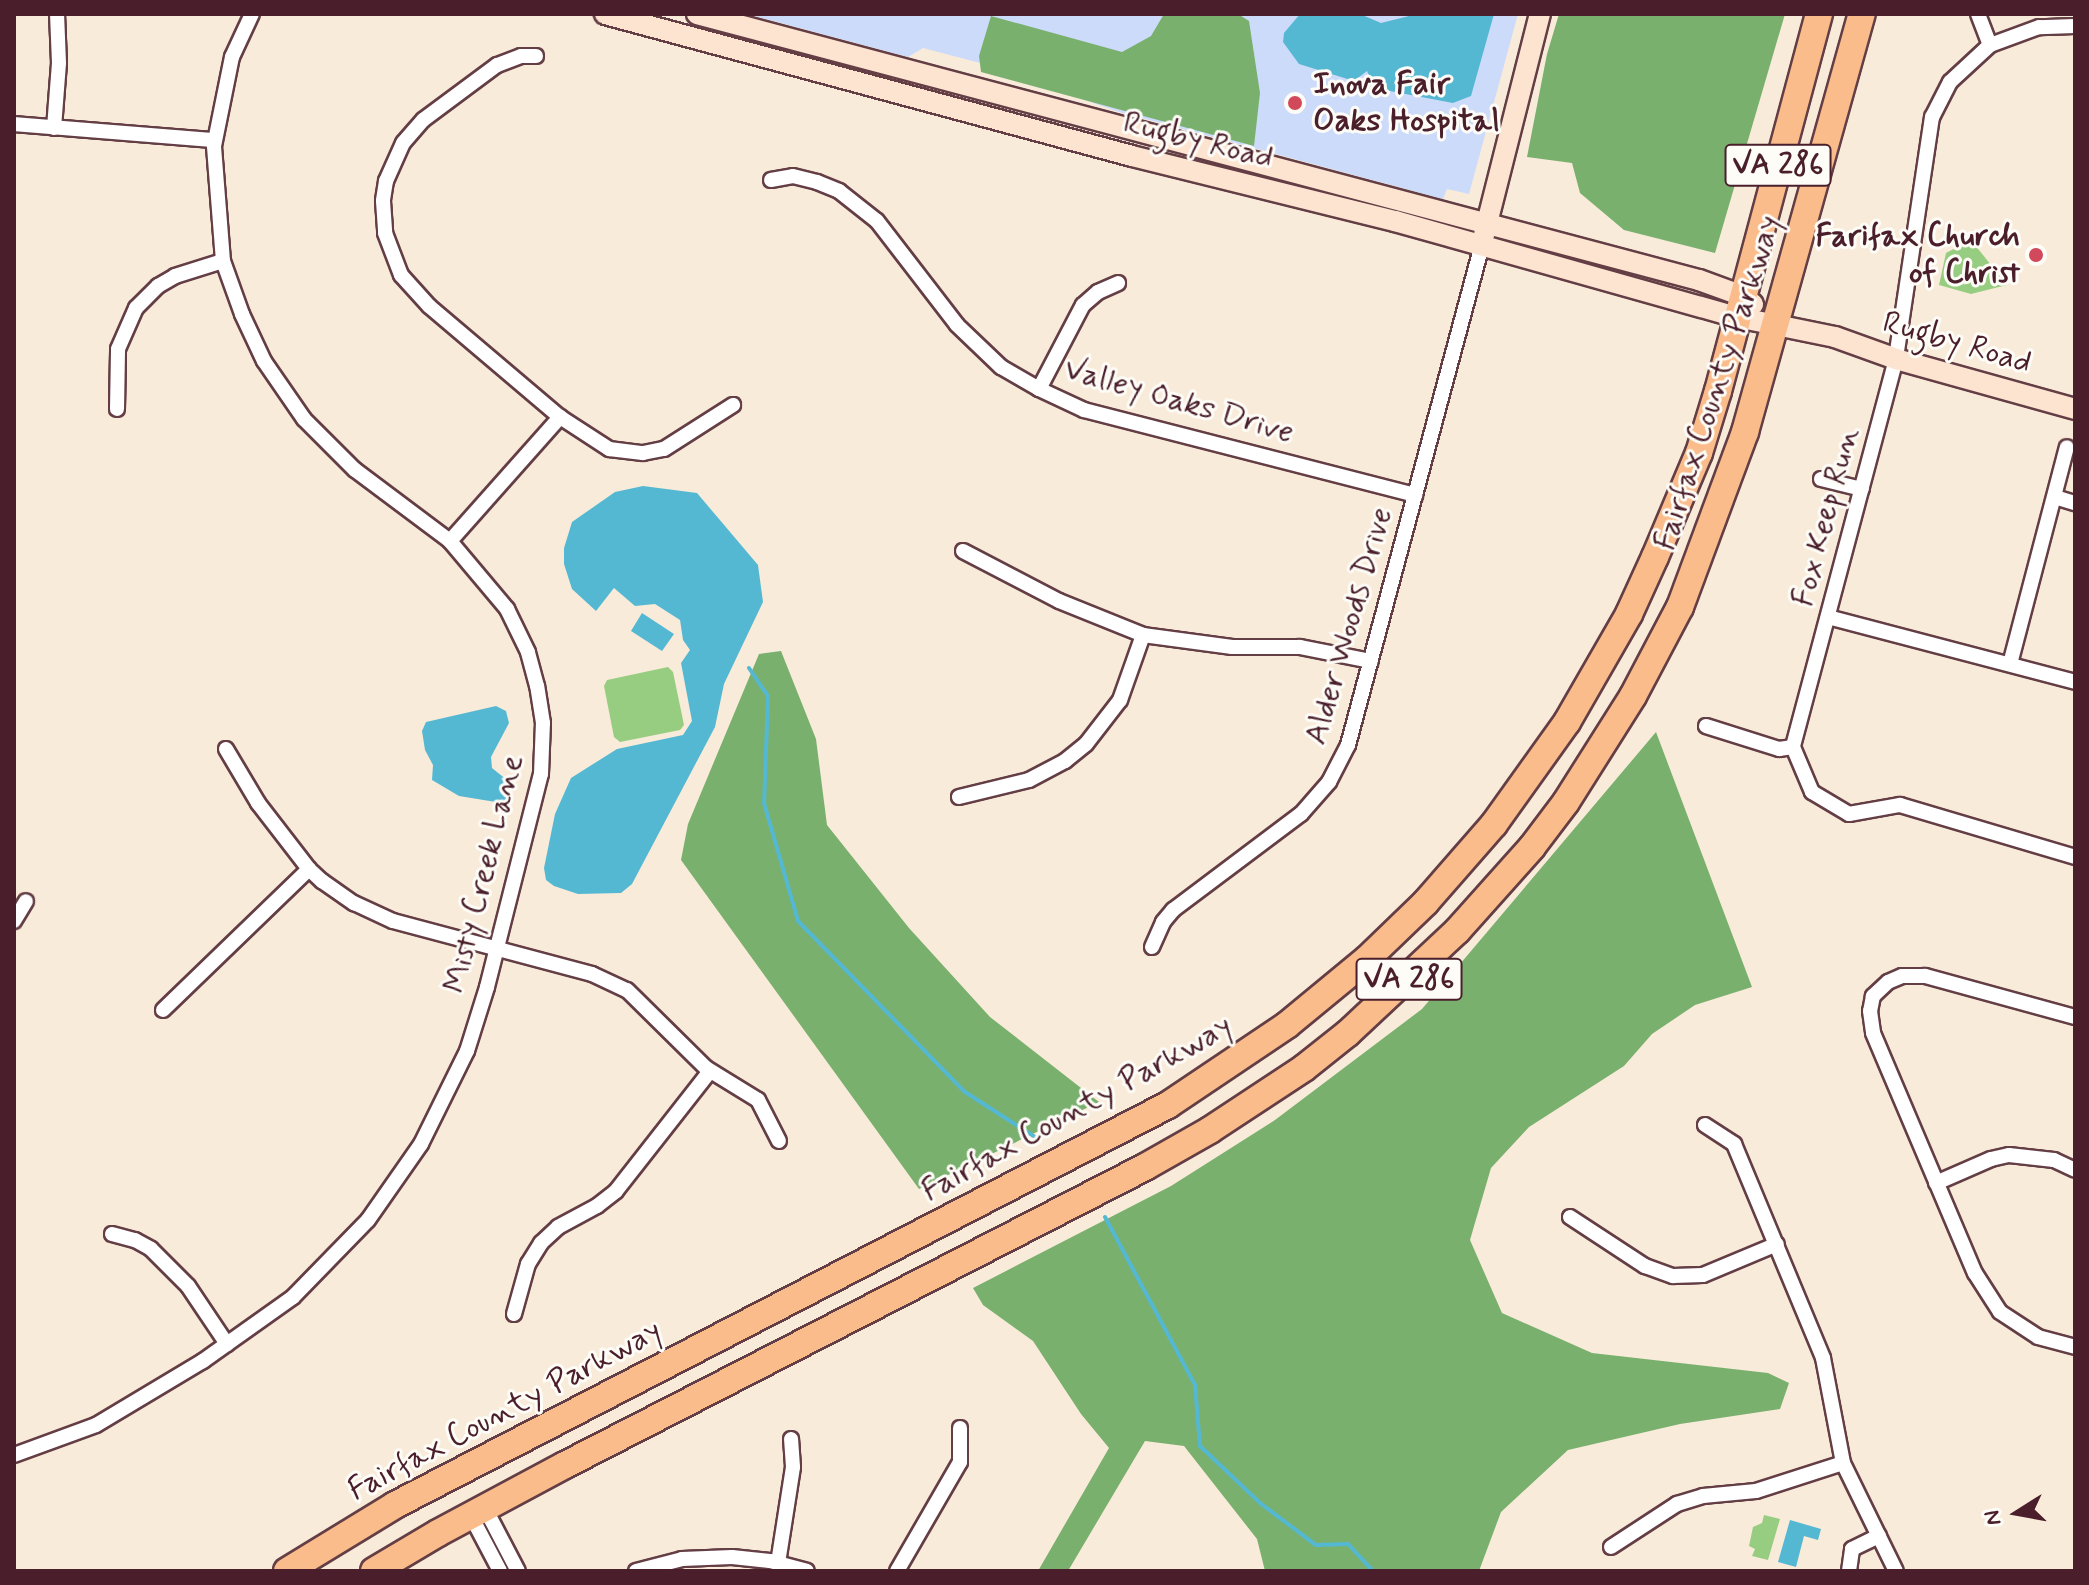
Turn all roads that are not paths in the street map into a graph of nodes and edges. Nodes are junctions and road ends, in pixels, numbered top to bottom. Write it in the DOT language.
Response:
graph roads {
  1 [pos="57,14"];
  2 [pos="252,14"];
  3 [pos="605,14"];
  4 [pos="697,14"];
  5 [pos="1540,14"];
  6 [pos="1819,14"];
  7 [pos="1862,14"];
  8 [pos="1978,14"];
  9 [pos="2075,26"];
  10 [pos="1990,45"];
  11 [pos="536,56"];
  12 [pos="14,124"];
  13 [pos="54,128"];
  14 [pos="214,140"];
  15 [pos="771,180"];
  16 [pos="1487,223"];
  17 [pos="1482,245"];
  18 [pos="223,261"];
  19 [pos="1118,283"];
  20 [pos="1740,306"];
  21 [pos="1777,323"];
  22 [pos="1896,359"];
  23 [pos="1039,389"];
  24 [pos="733,405"];
  25 [pos="117,409"];
  26 [pos="2075,409"];
  27 [pos="560,417"];
  28 [pos="2067,447"];
  29 [pos="1821,479"];
  30 [pos="1862,489"];
  31 [pos="1415,495"];
  32 [pos="2055,497"];
  33 [pos="2075,503"];
  34 [pos="450,541"];
  35 [pos="963,551"];
  36 [pos="1828,617"];
  37 [pos="1143,635"];
  38 [pos="1371,661"];
  39 [pos="2010,664"];
  40 [pos="2075,682"];
  41 [pos="1706,726"];
  42 [pos="1793,747"];
  43 [pos="226,749"];
  44 [pos="959,797"];
  45 [pos="2075,857"];
  46 [pos="309,869"];
  47 [pos="26,901"];
  48 [pos="14,921"];
  49 [pos="1152,947"];
  50 [pos="497,948"];
  51 [pos="163,1010"];
  52 [pos="2075,1017"];
  53 [pos="710,1071"];
  54 [pos="1705,1125"];
  55 [pos="779,1141"];
  56 [pos="2075,1170"];
  57 [pos="1936,1183"];
  58 [pos="1570,1217"];
  59 [pos="112,1234"];
  60 [pos="1777,1244"];
  61 [pos="514,1314"];
  62 [pos="227,1344"];
  63 [pos="2075,1347"];
  64 [pos="960,1428"];
  65 [pos="791,1439"];
  66 [pos="14,1455"];
  67 [pos="1843,1463"];
  68 [pos="478,1512"];
  69 [pos="1879,1536"];
  70 [pos="1611,1547"];
  71 [pos="778,1563"];
  72 [pos="287,1571"];
  73 [pos="374,1571"];
  74 [pos="500,1571"];
  75 [pos="518,1571"];
  76 [pos="636,1571"];
  77 [pos="807,1571"];
  78 [pos="897,1571"];
  79 [pos="1849,1571"];
  80 [pos="1896,1571"];
  1 -- 13 [label="street"];
  2 -- 14 [label="street, Misty Creek Lane"];
  3 -- 17 [label="main road, Rugby Road"];
  4 -- 16 [label="main road, Rugby Road"];
  5 -- 16 [label="main road"];
  6 -- 20 [label="highway, Fairfax County Parkway / VA 286"];
  7 -- 21 [label="highway, Fairfax County Parkway / VA 286"];
  8 -- 10 [label="street"];
  9 -- 10 [label="street"];
  10 -- 22 [label="street, Fox Keep Run"];
  11 -- 27 [label="street"];
  12 -- 13 [label="street"];
  13 -- 14 [label="street"];
  14 -- 18 [label="street, Misty Creek Lane"];
  15 -- 23 [label="street, Valley Oaks Drive"];
  16 -- 17 [label="main road"];
  16 -- 20 [label="main road, Rugby Road"];
  17 -- 20 [label="main road, Rugby Road"];
  17 -- 31 [label="street, Alder Woods Drive"];
  18 -- 25 [label="street"];
  18 -- 34 [label="street, Misty Creek Lane"];
  19 -- 23 [label="street"];
  20 -- 21 [label="main road, Rugby Road"];
  20 -- 72 [label="highway, Fairfax County Parkway / VA 286"];
  21 -- 22 [label="main road, Rugby Road"];
  21 -- 68 [label="highway, Fairfax County Parkway / VA 286"];
  22 -- 26 [label="main road, Rugby Road"];
  22 -- 30 [label="street, Fox Keep Run"];
  23 -- 31 [label="street, Valley Oaks Drive"];
  24 -- 27 [label="street"];
  27 -- 34 [label="street"];
  28 -- 32 [label="street"];
  29 -- 30 [label="street"];
  30 -- 36 [label="street, Fox Keep Run"];
  31 -- 38 [label="street, Alder Woods Drive"];
  32 -- 33 [label="street"];
  32 -- 39 [label="street"];
  34 -- 50 [label="street, Misty Creek Lane"];
  35 -- 37 [label="street"];
  36 -- 39 [label="street"];
  36 -- 42 [label="street, Fox Keep Run"];
  37 -- 38 [label="street"];
  37 -- 44 [label="street"];
  38 -- 49 [label="street, Alder Woods Drive"];
  39 -- 40 [label="street"];
  41 -- 42 [label="street"];
  42 -- 45 [label="street"];
  43 -- 46 [label="street"];
  46 -- 50 [label="street"];
  46 -- 51 [label="street"];
  47 -- 48 [label="street"];
  50 -- 53 [label="street"];
  50 -- 62 [label="street, Misty Creek Lane"];
  52 -- 57 [label="street"];
  53 -- 55 [label="street"];
  53 -- 61 [label="street"];
  54 -- 60 [label="street"];
  56 -- 57 [label="street"];
  57 -- 63 [label="street"];
  58 -- 60 [label="street"];
  59 -- 62 [label="street"];
  60 -- 67 [label="street"];
  62 -- 66 [label="street, Misty Creek Lane"];
  64 -- 78 [label="street"];
  65 -- 71 [label="street"];
  67 -- 69 [label="street"];
  67 -- 70 [label="street"];
  68 -- 73 [label="highway, Fairfax County Parkway / VA 286"];
  68 -- 74 [label="street"];
  68 -- 75 [label="street"];
  69 -- 79 [label="street"];
  69 -- 80 [label="street"];
  71 -- 76 [label="street"];
  71 -- 77 [label="street"];
}
